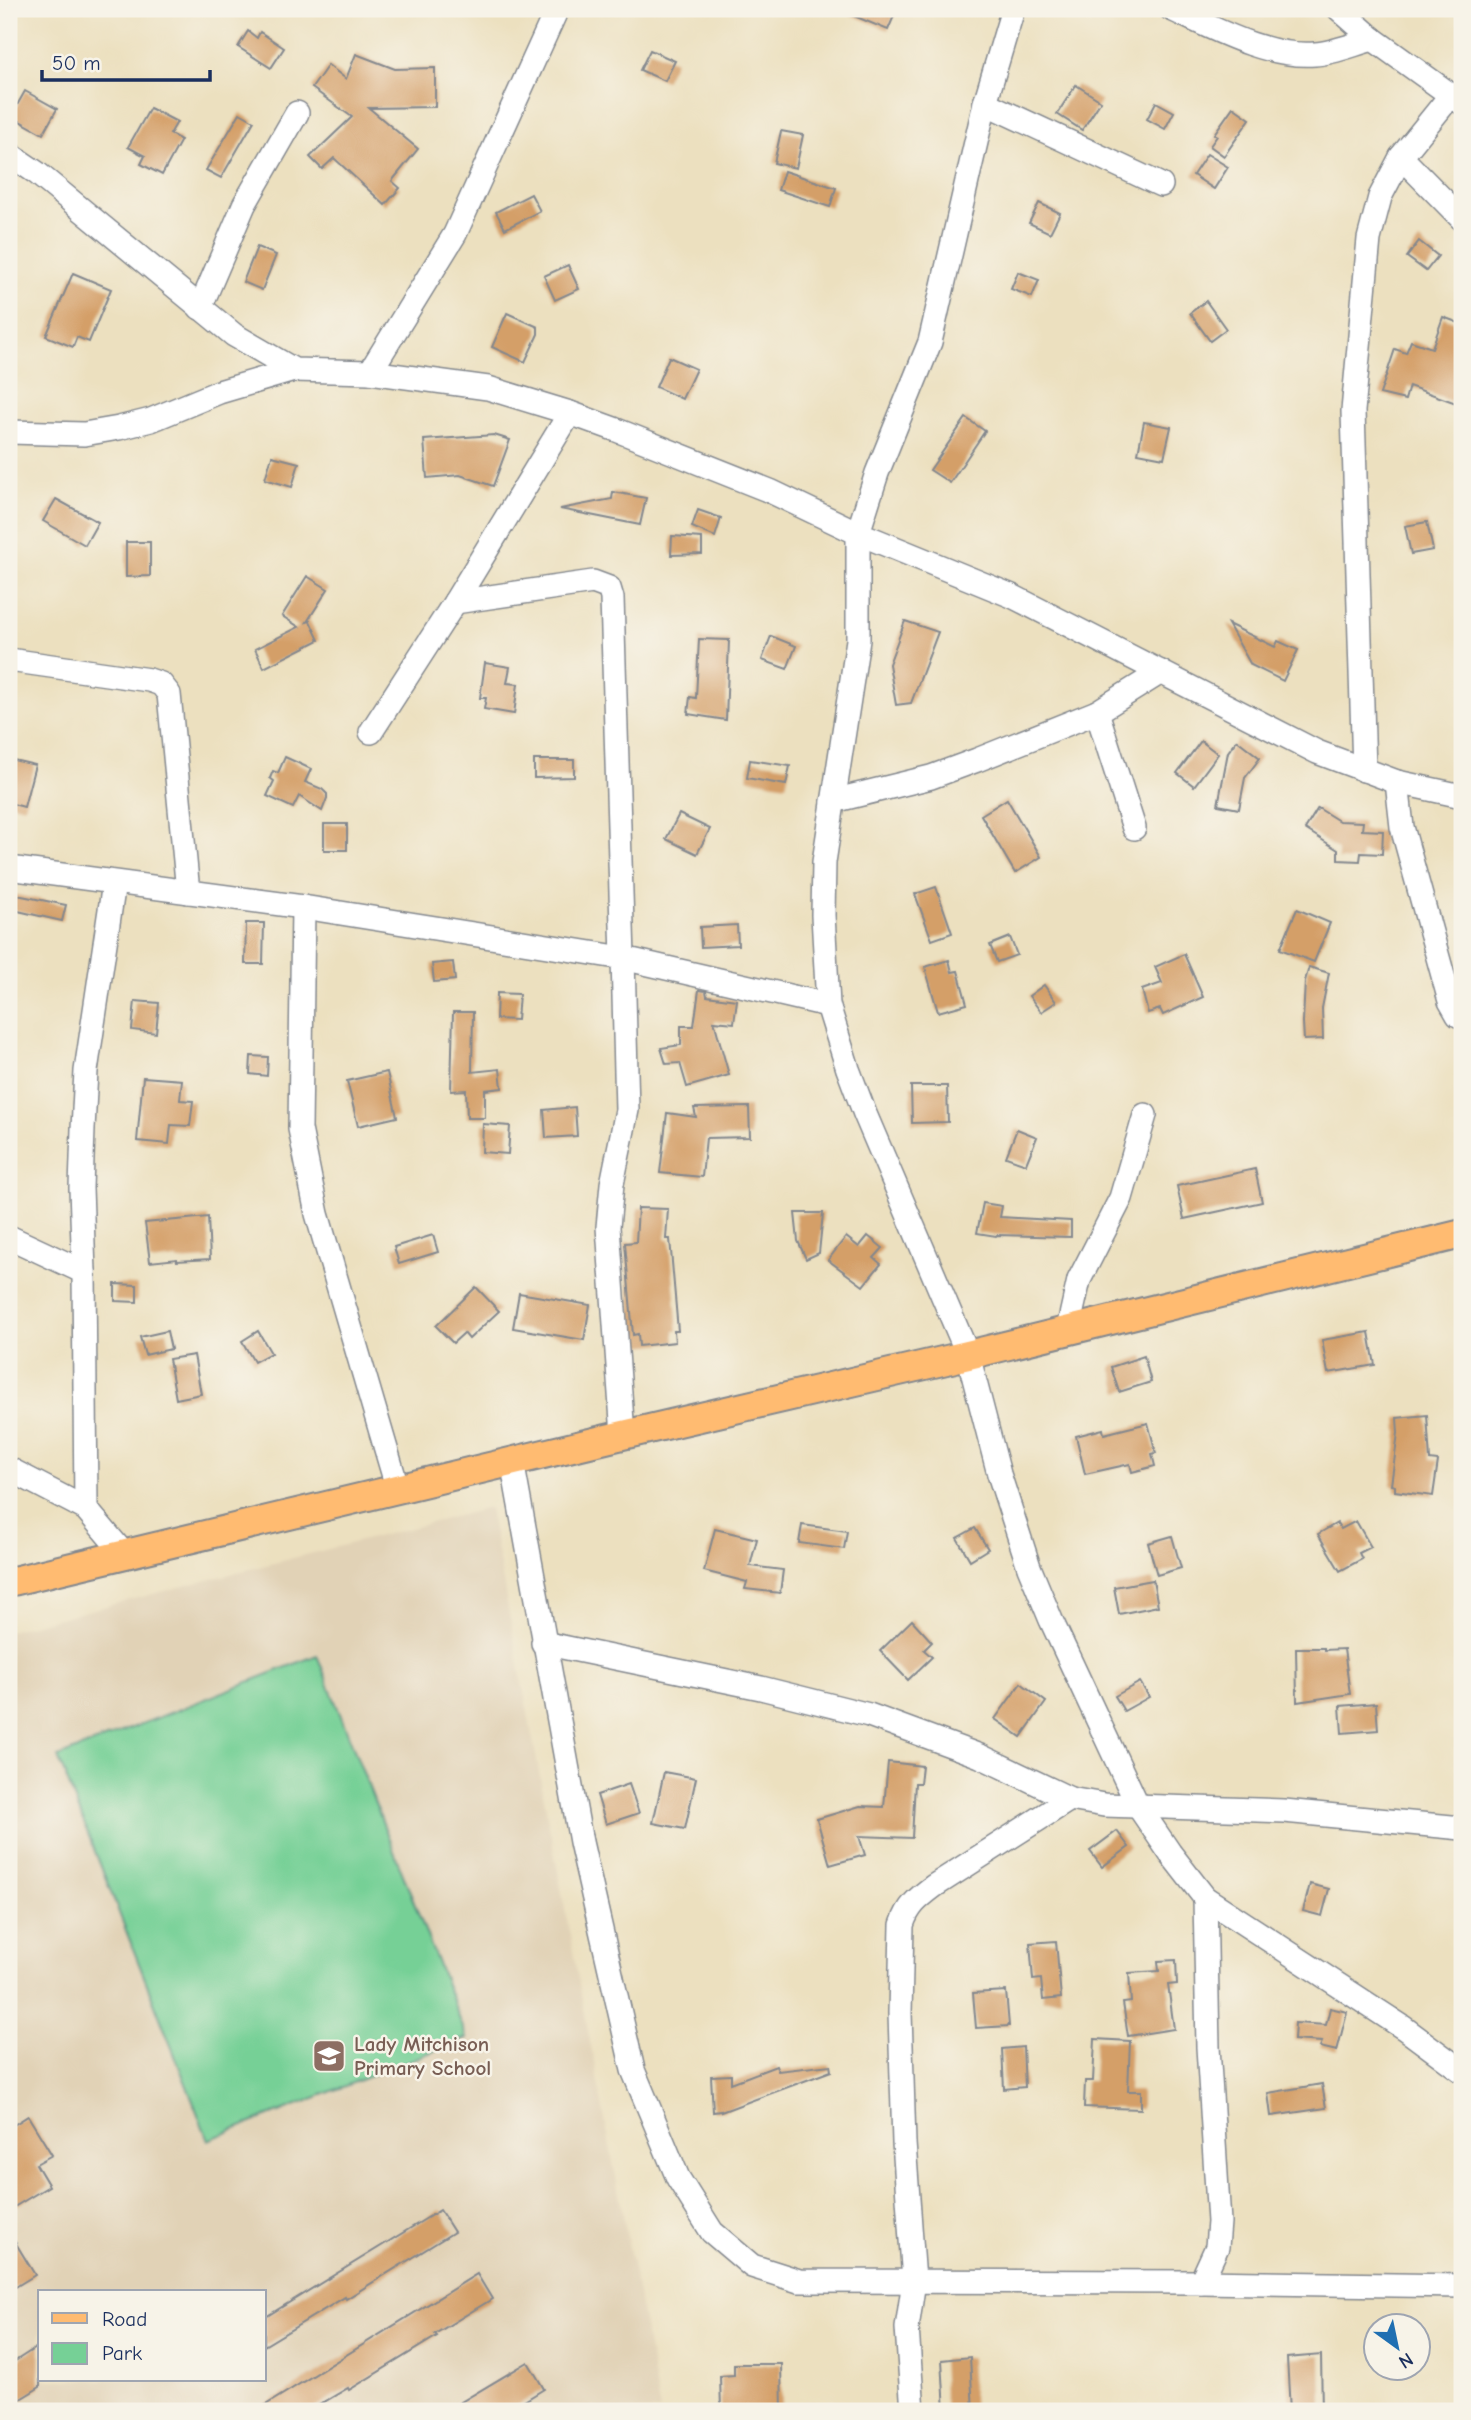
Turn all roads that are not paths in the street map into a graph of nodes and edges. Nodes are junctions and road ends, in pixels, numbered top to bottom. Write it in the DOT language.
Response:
graph roads {
  1 [pos="557,9"];
  2 [pos="1013,9"];
  3 [pos="1171,9"];
  4 [pos="1339,9"];
  5 [pos="1373,39"];
  6 [pos="1457,99"];
  7 [pos="985,103"];
  8 [pos="297,113"];
  9 [pos="9,154"];
  10 [pos="1401,157"];
  11 [pos="1161,185"];
  12 [pos="1462,219"];
  13 [pos="200,308"];
  14 [pos="294,370"];
  15 [pos="370,372"];
  16 [pos="570,413"];
  17 [pos="9,432"];
  18 [pos="858,533"];
  19 [pos="455,602"];
  20 [pos="9,660"];
  21 [pos="1161,672"];
  22 [pos="1097,712"];
  23 [pos="371,732"];
  24 [pos="1364,770"];
  25 [pos="1397,782"];
  26 [pos="1462,796"];
  27 [pos="833,801"];
  28 [pos="1134,828"];
  29 [pos="9,868"];
  30 [pos="114,883"];
  31 [pos="188,892"];
  32 [pos="303,908"];
  33 [pos="624,958"];
  34 [pos="828,1005"];
  35 [pos="1462,1015"];
  36 [pos="1145,1115"];
  37 [pos="1462,1234"];
  38 [pos="9,1237"];
  39 [pos="84,1272"];
  40 [pos="1068,1329"];
  41 [pos="968,1355"];
  42 [pos="623,1435"];
  43 [pos="512,1461"];
  44 [pos="9,1469"];
  45 [pos="398,1490"];
  46 [pos="86,1508"];
  47 [pos="124,1553"];
  48 [pos="9,1582"];
  49 [pos="543,1643"];
  50 [pos="1070,1799"];
  51 [pos="1138,1806"];
  52 [pos="1462,1828"];
  53 [pos="1205,1898"];
  54 [pos="1462,2071"];
  55 [pos="914,2281"];
  56 [pos="1201,2282"];
  57 [pos="1462,2286"];
  58 [pos="913,2411"];
  1 -- 15 [label="street"];
  2 -- 7 [label="street"];
  3 -- 5 [label="street"];
  4 -- 5 [label="street"];
  5 -- 6 [label="street"];
  6 -- 10 [label="street"];
  7 -- 11 [label="street"];
  7 -- 18 [label="street"];
  8 -- 13 [label="street"];
  9 -- 13 [label="street"];
  10 -- 12 [label="street"];
  10 -- 24 [label="street"];
  13 -- 14 [label="street"];
  14 -- 15 [label="street"];
  14 -- 17 [label="street"];
  15 -- 16 [label="street"];
  16 -- 18 [label="street"];
  16 -- 19 [label="street"];
  18 -- 21 [label="street"];
  18 -- 27 [label="street"];
  19 -- 23 [label="street"];
  19 -- 33 [label="street"];
  20 -- 31 [label="street"];
  21 -- 22 [label="street"];
  21 -- 24 [label="street"];
  22 -- 27 [label="street"];
  22 -- 28 [label="street"];
  24 -- 25 [label="street"];
  25 -- 26 [label="street"];
  25 -- 35 [label="street"];
  27 -- 34 [label="street"];
  29 -- 30 [label="street"];
  30 -- 31 [label="street"];
  30 -- 39 [label="street"];
  31 -- 32 [label="street"];
  32 -- 33 [label="street"];
  32 -- 45 [label="street"];
  33 -- 34 [label="street"];
  33 -- 42 [label="street"];
  34 -- 41 [label="street"];
  36 -- 40 [label="street"];
  37 -- 40 [label="main road"];
  38 -- 39 [label="street"];
  39 -- 46 [label="street"];
  40 -- 41 [label="main road"];
  41 -- 42 [label="main road"];
  41 -- 51 [label="street"];
  42 -- 43 [label="main road"];
  43 -- 45 [label="main road"];
  43 -- 49 [label="street"];
  44 -- 46 [label="street"];
  45 -- 47 [label="main road"];
  46 -- 47 [label="street"];
  47 -- 48 [label="main road"];
  49 -- 50 [label="street"];
  49 -- 55 [label="street"];
  50 -- 51 [label="street"];
  50 -- 55 [label="street"];
  51 -- 52 [label="street"];
  51 -- 53 [label="street"];
  53 -- 54 [label="street"];
  53 -- 56 [label="street"];
  55 -- 56 [label="street"];
  55 -- 58 [label="street"];
  56 -- 57 [label="street"];
}
